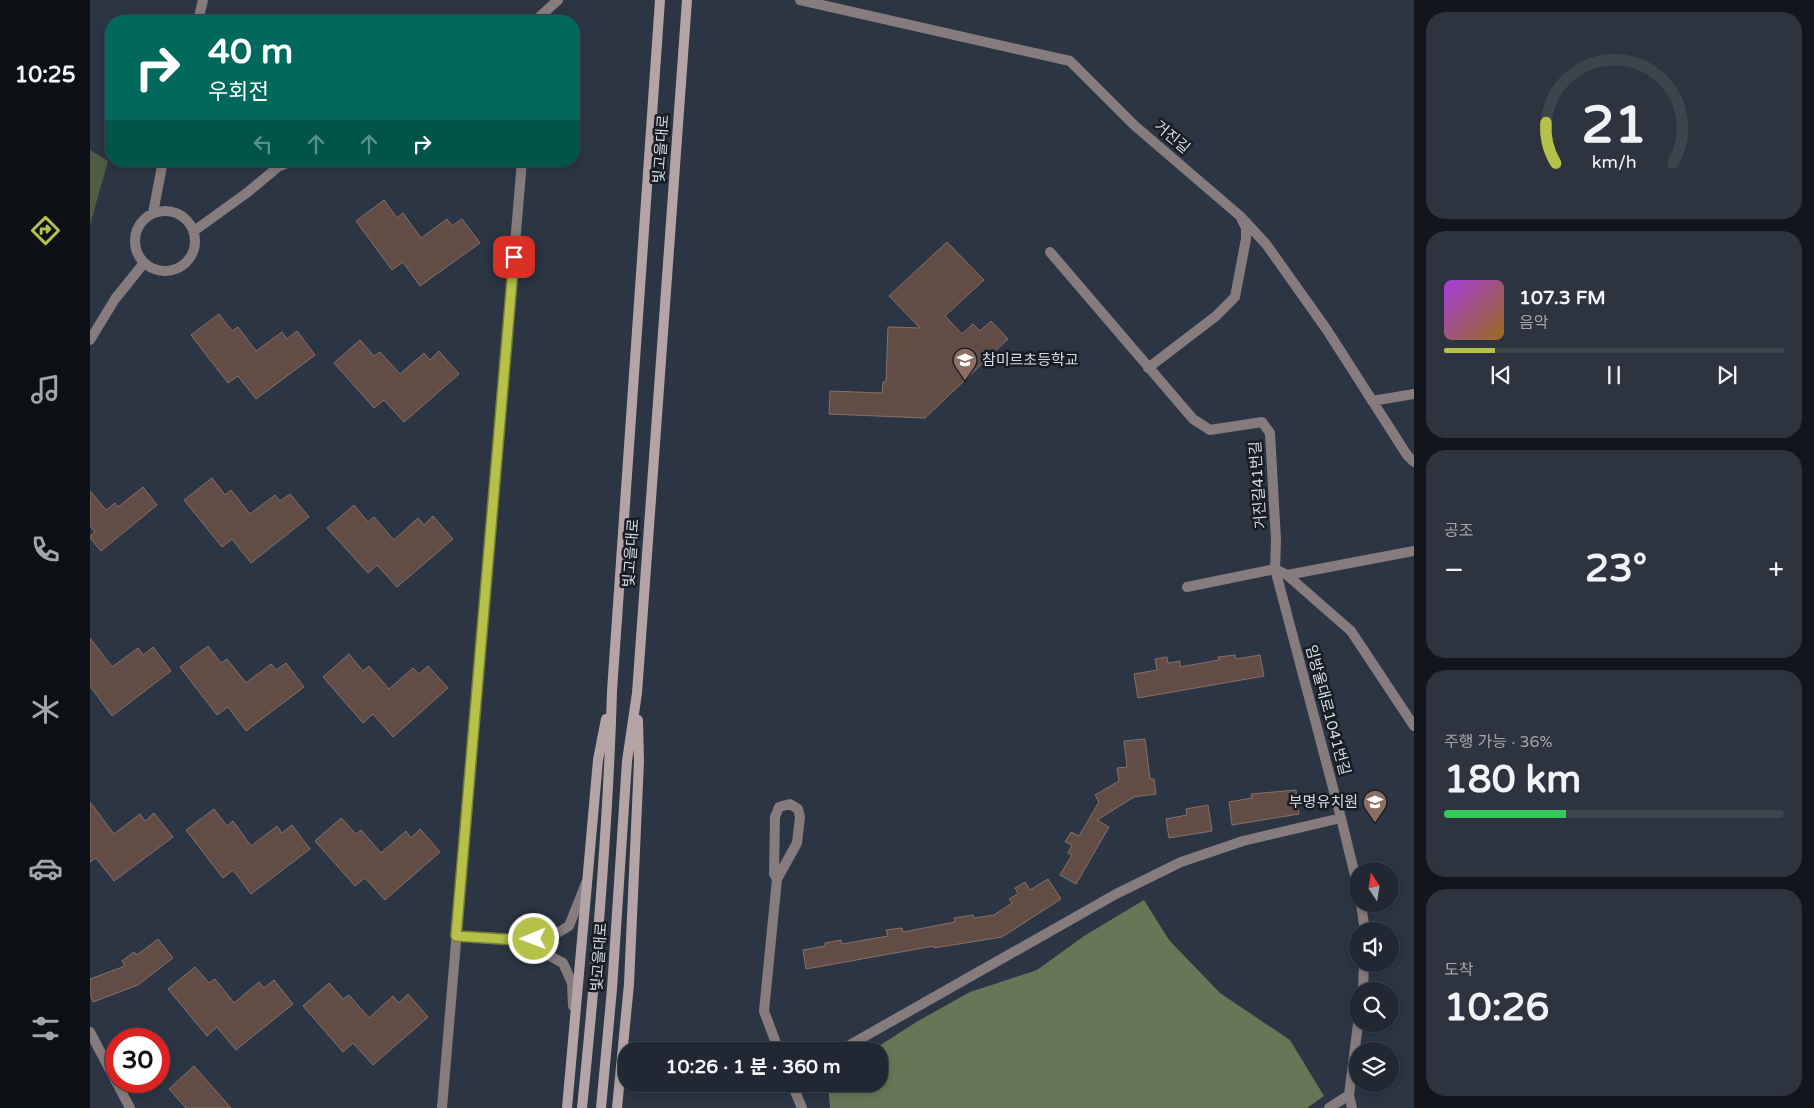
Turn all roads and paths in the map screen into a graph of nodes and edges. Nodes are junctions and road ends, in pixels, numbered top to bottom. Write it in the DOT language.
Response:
graph roads {
  1 [pos="203,0"];
  2 [pos="558,0"];
  3 [pos="660,0"];
  4 [pos="687,0"];
  5 [pos="800,0"];
  6 [pos="199,15"];
  7 [pos="541,15"];
  8 [pos="162,167"];
  9 [pos="278,167"];
  10 [pos="521,167"];
  11 [pos="153,213"];
  12 [pos="1240,216"];
  13 [pos="194,231"];
  14 [pos="1050,252"];
  15 [pos="144,263"];
  16 [pos="90,340"];
  17 [pos="1148,368"];
  18 [pos="1414,394"];
  19 [pos="1372,401"];
  20 [pos="1414,462"];
  21 [pos="1414,551"];
  22 [pos="1275,569"];
  23 [pos="1287,575"];
  24 [pos="1187,587"];
  25 [pos="612,692"];
  26 [pos="637,693"];
  27 [pos="1414,726"];
  28 [pos="1341,818"];
  29 [pos="1352,862"];
  30 [pos="588,877"];
  31 [pos="777,879"];
  32 [pos="456,936"];
  33 [pos="519,940"];
  34 [pos="574,1025"];
  35 [pos="90,1032"];
  36 [pos="1357,1032"];
  37 [pos="776,1042"];
  38 [pos="855,1042"];
  39 [pos="795,1092"];
  40 [pos="1349,1095"];
  41 [pos="130,1108"];
  42 [pos="442,1108"];
  43 [pos="567,1108"];
  44 [pos="582,1108"];
  45 [pos="601,1108"];
  46 [pos="617,1108"];
  47 [pos="802,1108"];
  48 [pos="1329,1108"];
  49 [pos="1352,1108"];
  1 -- 6 [label="street"];
  2 -- 7 [label="street"];
  3 -- 25 [label="main road, 빛고을대로"];
  4 -- 26 [label="main road, 빛고을대로"];
  5 -- 12 [label="street, 거진길"];
  8 -- 11 [label="street"];
  9 -- 13 [label="street"];
  10 -- 32 [label="street"];
  11 -- 13 [label="street"];
  11 -- 15 [label="street"];
  12 -- 17 [label="street"];
  12 -- 19 [label="street, 거진길"];
  13 -- 15 [label="street"];
  14 -- 17 [label="street, 거진길41번길"];
  15 -- 16 [label="street"];
  17 -- 22 [label="street, 거진길41번길"];
  18 -- 19 [label="street"];
  19 -- 20 [label="street, 거진길"];
  21 -- 23 [label="street"];
  22 -- 23 [label="street"];
  22 -- 24 [label="street"];
  22 -- 28 [label="street, 임방울대로1041번길"];
  23 -- 27 [label="street"];
  25 -- 30 [label="main road"];
  25 -- 44 [label="main road, 빛고을대로"];
  26 -- 45 [label="main road, 빛고을대로"];
  26 -- 46 [label="main road"];
  28 -- 29 [label="street, 임방울대로1041번길"];
  28 -- 38 [label="street"];
  30 -- 33 [label="street"];
  30 -- 34 [label="main road"];
  31 -- 31 [label="street"];
  31 -- 37 [label="street"];
  32 -- 33 [label="street"];
  32 -- 42 [label="street"];
  33 -- 34 [label="street"];
  34 -- 43 [label="main road"];
  35 -- 41 [label="street"];
  36 -- 40 [label="street"];
  39 -- 47 [label="street"];
  40 -- 48 [label="street"];
  40 -- 49 [label="street"];
}
